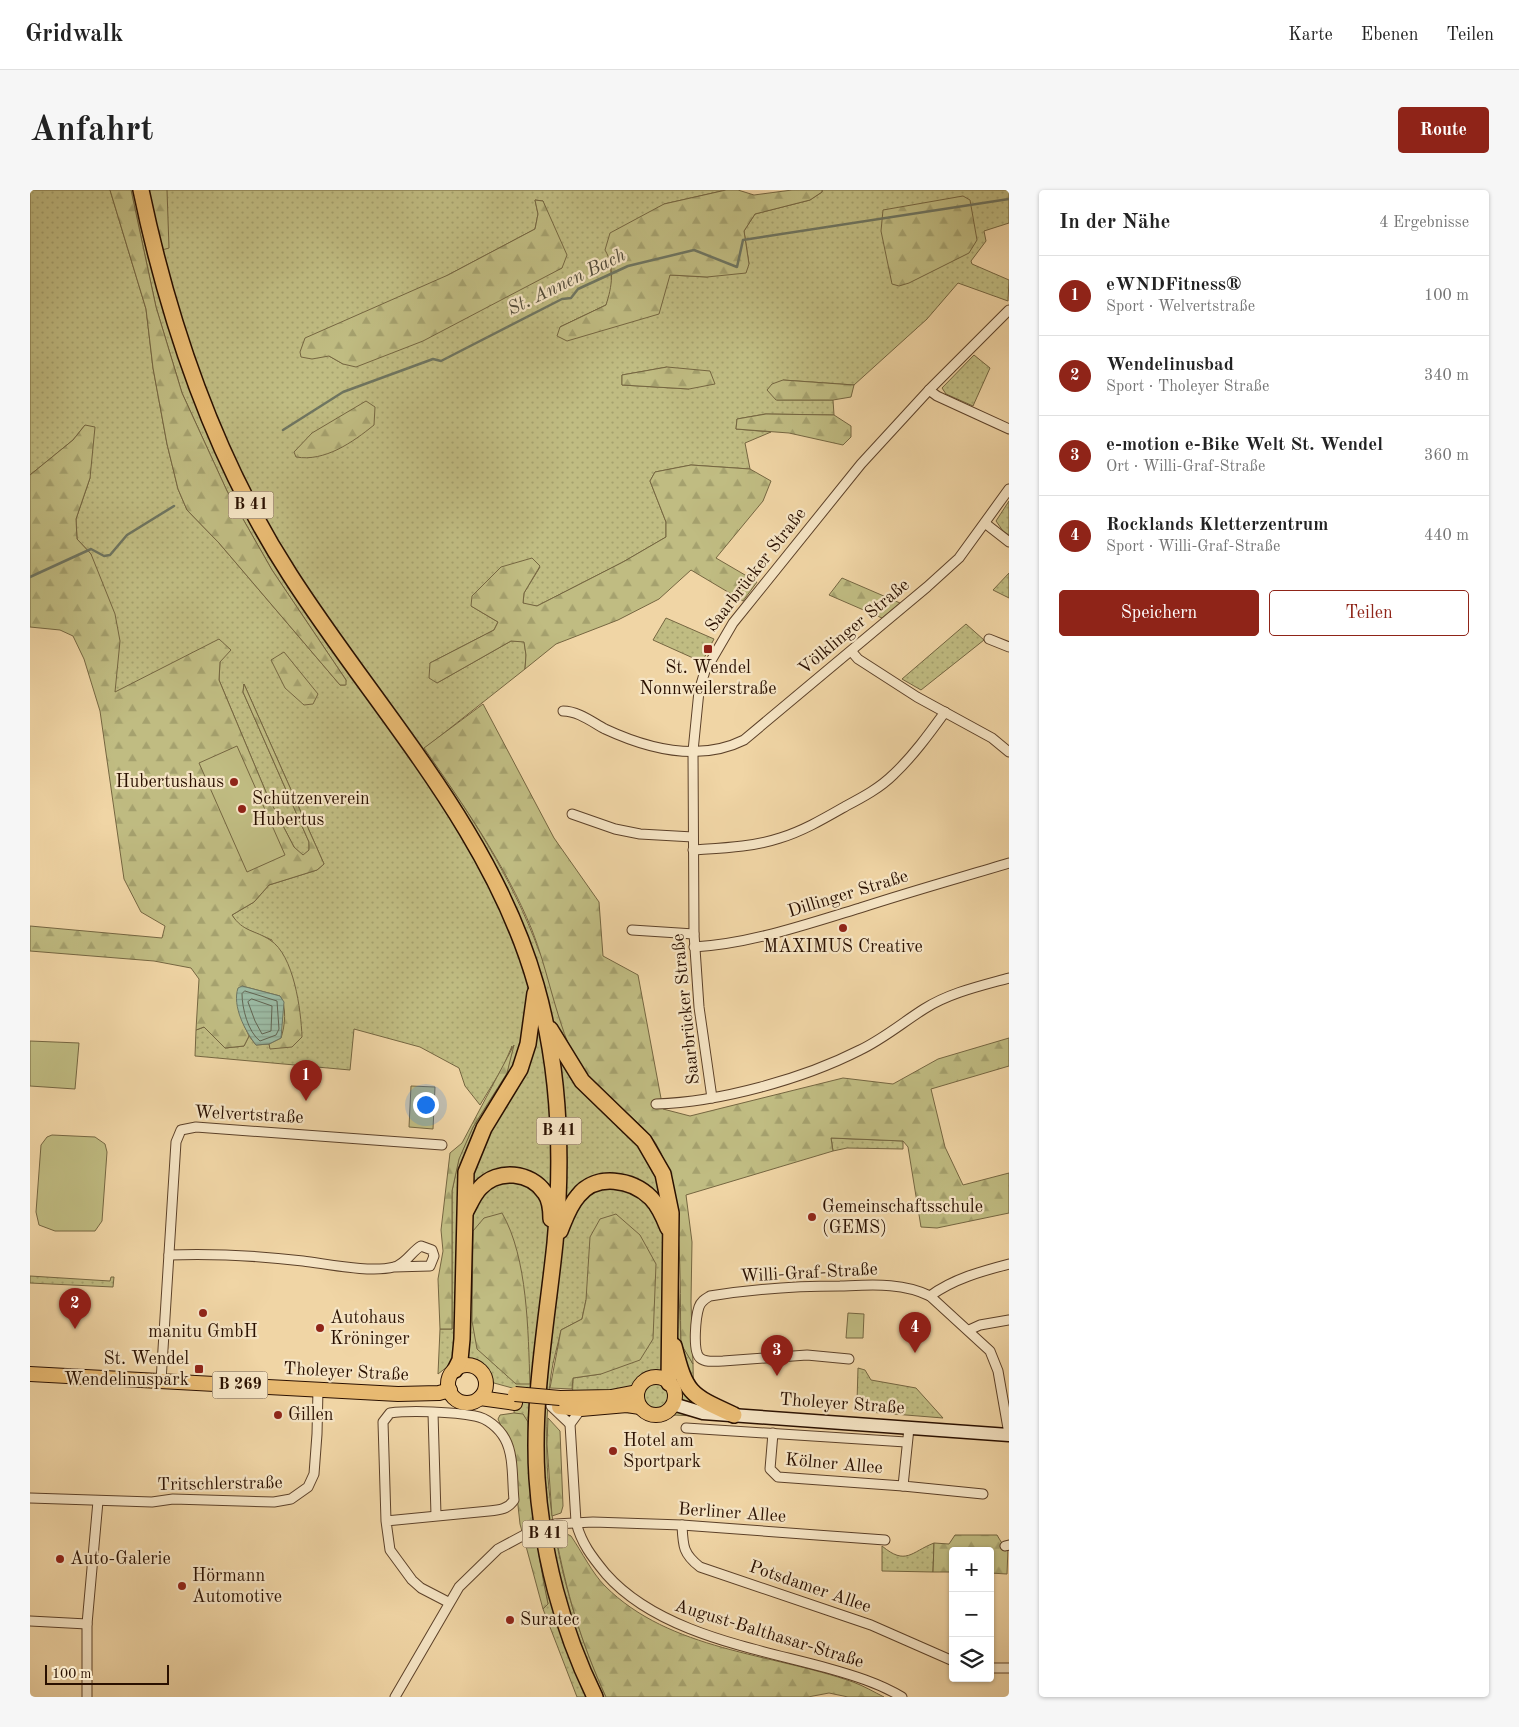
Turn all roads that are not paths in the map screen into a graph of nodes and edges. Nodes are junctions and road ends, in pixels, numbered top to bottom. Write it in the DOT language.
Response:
graph roads {
  1 [pos="141,190"];
  2 [pos="1009,310"];
  3 [pos="930,390"];
  4 [pos="1009,429"];
  5 [pos="1009,489"];
  6 [pos="986,524"];
  7 [pos="1009,542"];
  8 [pos="989,639"];
  9 [pos="1009,647"];
  10 [pos="852,652"];
  11 [pos="563,711"];
  12 [pos="945,712"];
  13 [pos="693,751"];
  14 [pos="1009,752"];
  15 [pos="572,814"];
  16 [pos="693,837"];
  17 [pos="693,850"];
  18 [pos="1009,863"];
  19 [pos="632,930"];
  20 [pos="694,934"];
  21 [pos="694,947"];
  22 [pos="1009,978"];
  23 [pos="536,984"];
  24 [pos="545,1021"];
  25 [pos="712,1098"];
  26 [pos="656,1104"];
  27 [pos="442,1145"];
  28 [pos="466,1212"];
  29 [pos="670,1232"];
  30 [pos="555,1245"];
  31 [pos="169,1255"];
  32 [pos="1009,1264"];
  33 [pos="394,1267"];
  34 [pos="930,1296"];
  35 [pos="1009,1320"];
  36 [pos="968,1330"];
  37 [pos="670,1332"];
  38 [pos="462,1339"];
  39 [pos="849,1359"];
  40 [pos="473,1366"];
  41 [pos="455,1370"];
  42 [pos="30,1374"];
  43 [pos="663,1380"];
  44 [pos="161,1381"];
  45 [pos="486,1381"];
  46 [pos="318,1389"];
  47 [pos="450,1390"];
  48 [pos="637,1392"];
  49 [pos="480,1398"];
  50 [pos="515,1399"];
  51 [pos="557,1403"];
  52 [pos="673,1404"];
  53 [pos="640,1407"];
  54 [pos="581,1409"];
  55 [pos="1008,1412"];
  56 [pos="433,1413"];
  57 [pos="734,1415"];
  58 [pos="570,1424"];
  59 [pos="686,1428"];
  60 [pos="909,1428"];
  61 [pos="772,1433"];
  62 [pos="1009,1434"];
  63 [pos="906,1442"];
  64 [pos="903,1486"];
  65 [pos="983,1494"];
  66 [pos="30,1498"];
  67 [pos="98,1501"];
  68 [pos="436,1515"];
  69 [pos="386,1520"];
  70 [pos="576,1522"];
  71 [pos="682,1525"];
  72 [pos="885,1540"];
  73 [pos="448,1602"];
  74 [pos="30,1621"];
  75 [pos="88,1624"];
  76 [pos="949,1659"];
  77 [pos="994,1668"];
  78 [pos="1009,1668"];
  79 [pos="87,1697"];
  80 [pos="395,1697"];
  81 [pos="595,1697"];
  82 [pos="902,1697"];
  1 -- 23 [label="highway, B 41"];
  2 -- 3 [label="street, Saarbrücker Straße"];
  3 -- 4 [label="street"];
  3 -- 13 [label="street, Saarbrücker Straße"];
  5 -- 6 [label="street, Völklinger Straße"];
  6 -- 7 [label="street"];
  6 -- 10 [label="street, Völklinger Straße"];
  8 -- 9 [label="street"];
  10 -- 12 [label="street"];
  10 -- 13 [label="street, Völklinger Straße"];
  11 -- 13 [label="street, Völklinger Straße"];
  12 -- 14 [label="street"];
  12 -- 17 [label="street"];
  13 -- 16 [label="street, Saarbrücker Straße"];
  15 -- 16 [label="street"];
  16 -- 17 [label="street, Saarbrücker Straße"];
  17 -- 20 [label="street, Saarbrücker Straße"];
  18 -- 21 [label="street, Dillinger Straße"];
  19 -- 20 [label="street"];
  20 -- 21 [label="street, Saarbrücker Straße"];
  21 -- 25 [label="street, Saarbrücker Straße"];
  22 -- 25 [label="street"];
  23 -- 24 [label="highway, B 41"];
  23 -- 28 [label="highway"];
  24 -- 29 [label="highway"];
  24 -- 30 [label="highway, B 41"];
  25 -- 26 [label="street"];
  27 -- 31 [label="street, Welvertstraße"];
  28 -- 30 [label="highway"];
  28 -- 38 [label="highway"];
  29 -- 30 [label="highway"];
  29 -- 37 [label="highway"];
  30 -- 81 [label="highway, B 41"];
  31 -- 33 [label="street"];
  31 -- 44 [label="street, Welvertstraße"];
  32 -- 34 [label="street"];
  34 -- 36 [label="street, Willi-Graf-Straße"];
  34 -- 39 [label="street, Willi-Graf-Straße"];
  35 -- 36 [label="street"];
  36 -- 55 [label="street, Willi-Graf-Straße"];
  37 -- 43 [label="highway"];
  37 -- 57 [label="highway"];
  38 -- 40 [label="highway"];
  38 -- 41 [label="highway"];
  40 -- 41 [label="main road"];
  40 -- 45 [label="main road"];
  41 -- 47 [label="main road"];
  42 -- 44 [label="main road, Tholeyer Straße / B 269"];
  43 -- 48 [label="main road"];
  43 -- 52 [label="main road"];
  44 -- 46 [label="main road, Tholeyer Straße / B 269"];
  45 -- 49 [label="main road"];
  45 -- 50 [label="main road"];
  46 -- 47 [label="main road, Tholeyer Straße / B 269"];
  46 -- 67 [label="street, Tritschlerstraße"];
  47 -- 49 [label="main road"];
  48 -- 51 [label="main road"];
  48 -- 53 [label="main road"];
  49 -- 50 [label="main road"];
  50 -- 51 [label="main road"];
  51 -- 54 [label="main road"];
  51 -- 58 [label="street"];
  52 -- 53 [label="main road"];
  52 -- 57 [label="main road, Tholeyer Straße"];
  53 -- 54 [label="main road"];
  54 -- 58 [label="street"];
  55 -- 62 [label="street, Willi-Graf-Straße"];
  56 -- 68 [label="street"];
  56 -- 68 [label="street"];
  56 -- 69 [label="street"];
  57 -- 60 [label="main road, Tholeyer Straße"];
  58 -- 70 [label="street, August-Balthasar-Straße"];
  59 -- 61 [label="street, Kölner Allee"];
  60 -- 62 [label="main road, Tholeyer Straße"];
  60 -- 63 [label="street, Kölner Allee"];
  61 -- 63 [label="street, Kölner Allee"];
  61 -- 64 [label="street, Kölner Allee"];
  63 -- 64 [label="street, Kölner Allee"];
  64 -- 65 [label="street, Kölner Allee"];
  66 -- 67 [label="street, Tritschlerstraße"];
  67 -- 75 [label="street"];
  68 -- 69 [label="street"];
  69 -- 73 [label="street"];
  70 -- 71 [label="street, Berliner Allee"];
  70 -- 73 [label="street, Berliner Allee, bridge"];
  70 -- 82 [label="street, August-Balthasar-Straße"];
  71 -- 72 [label="street, Berliner Allee"];
  71 -- 76 [label="street, Potsdamer Allee"];
  73 -- 80 [label="street, Berliner Allee"];
  74 -- 75 [label="street"];
  75 -- 79 [label="street"];
  77 -- 78 [label="street"];
}
